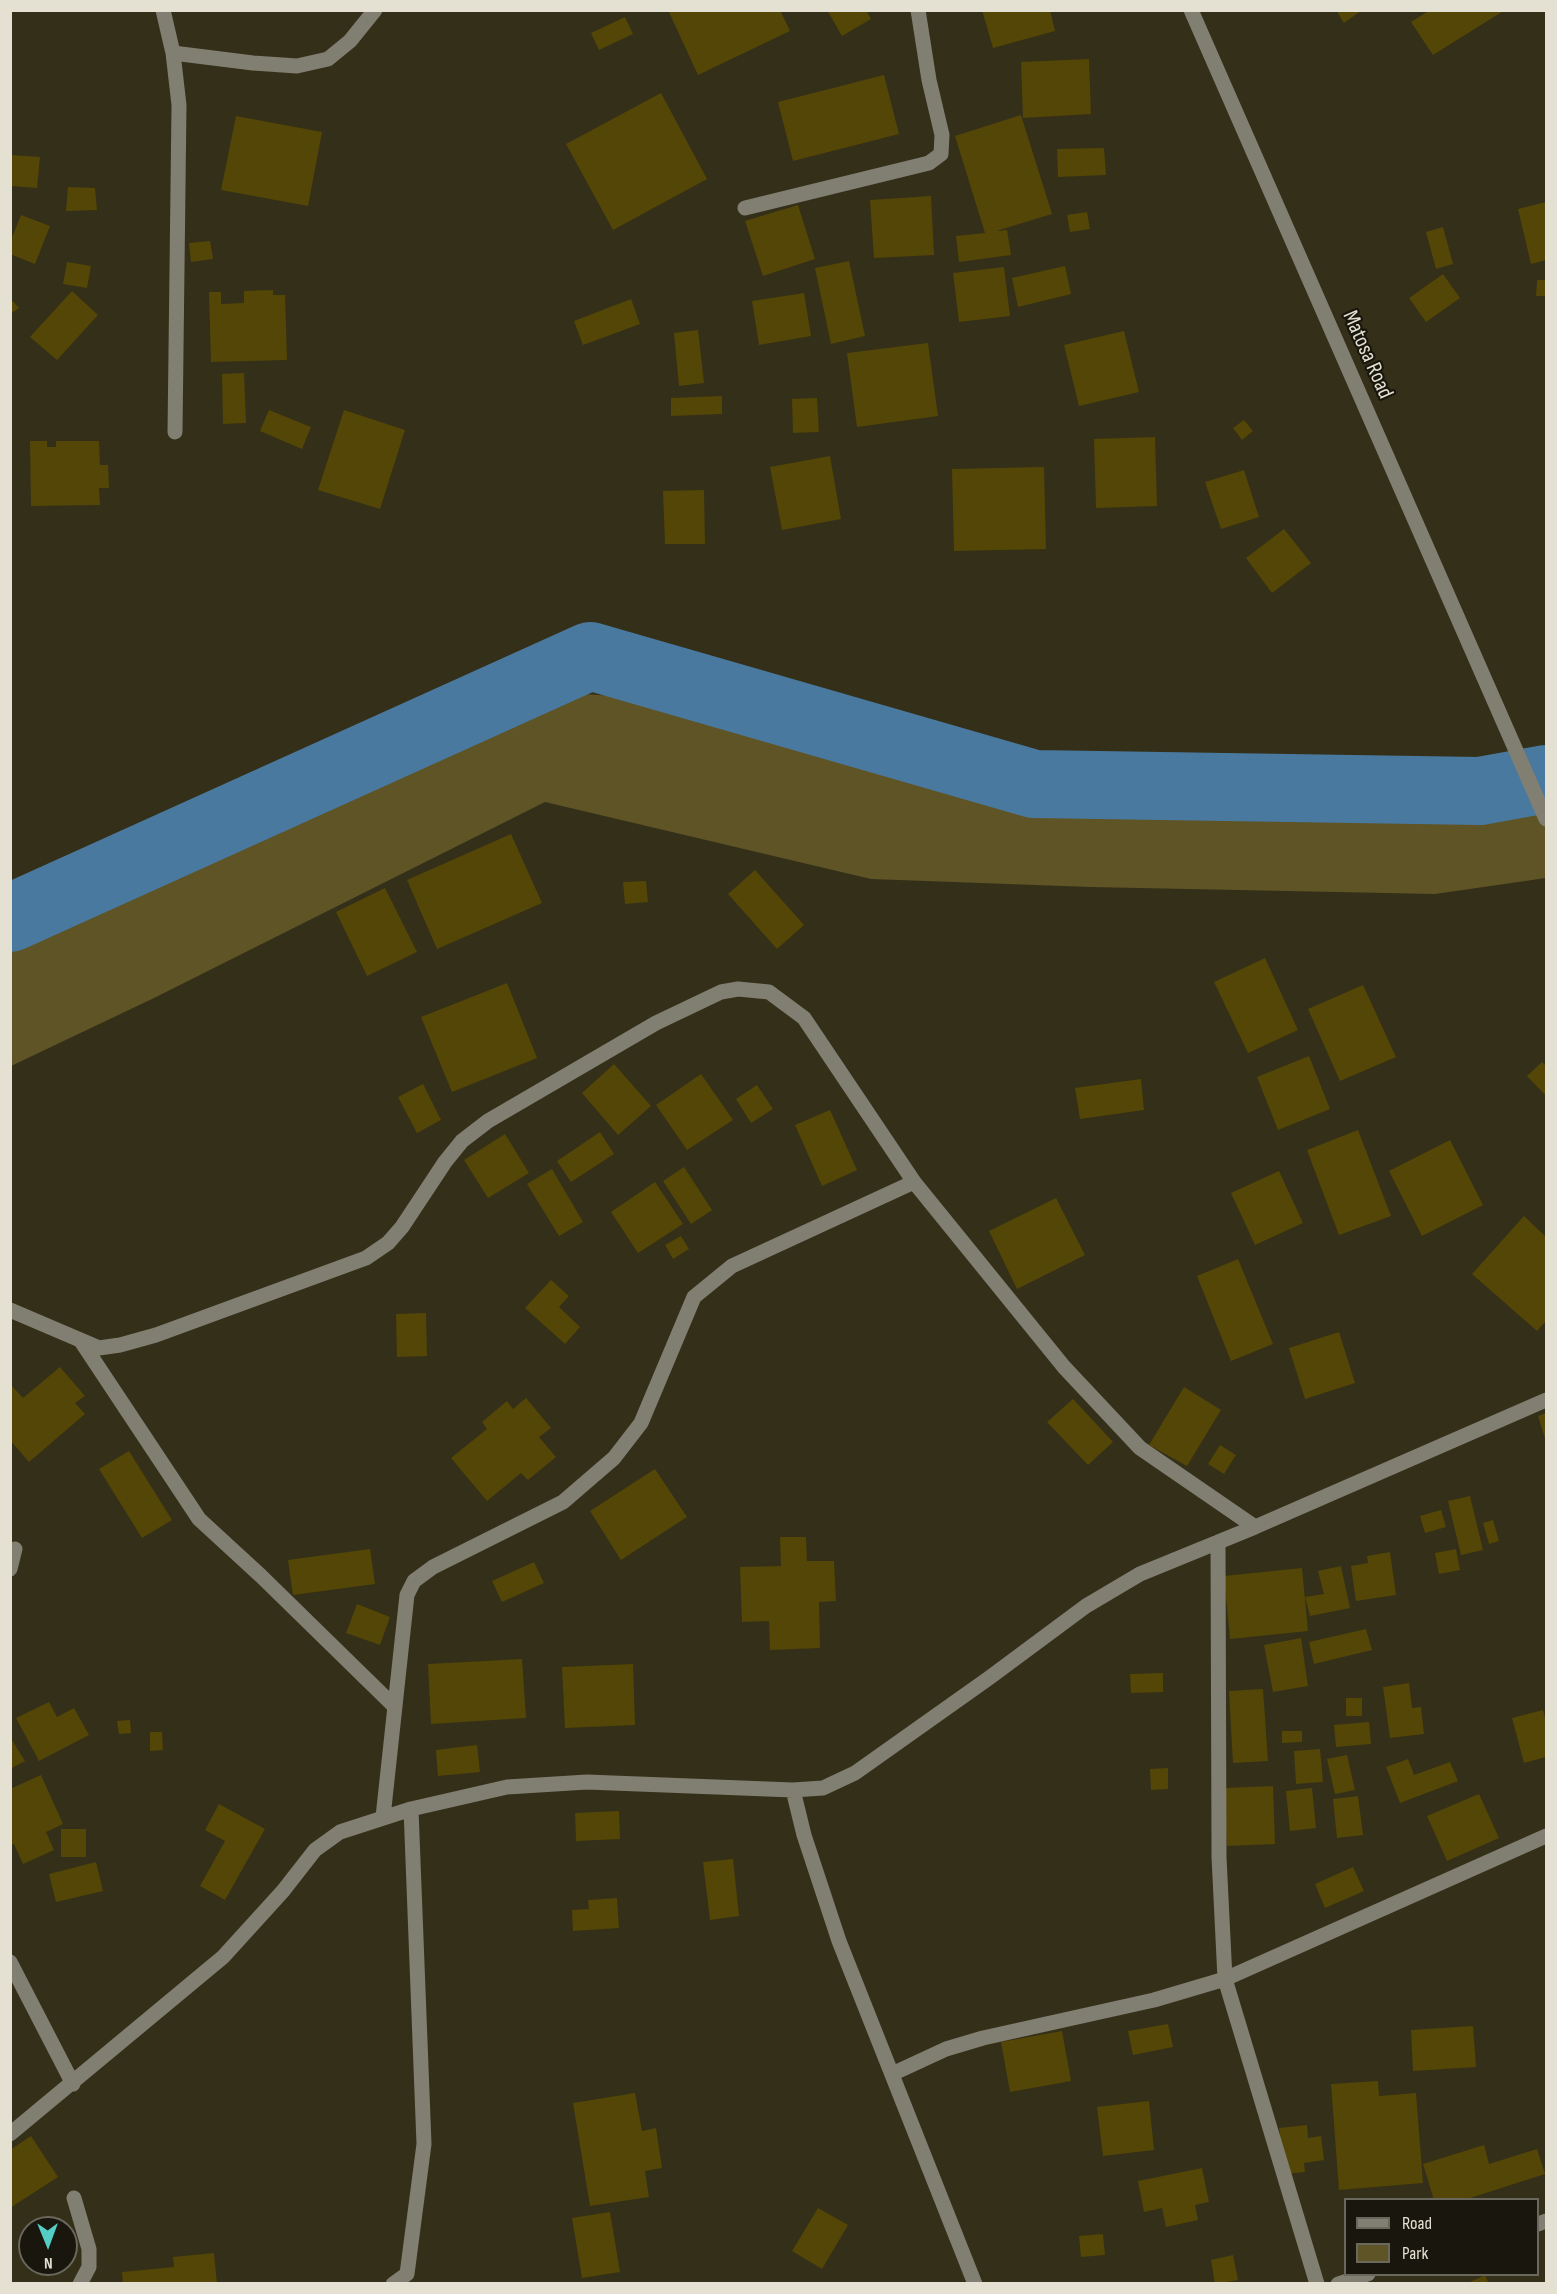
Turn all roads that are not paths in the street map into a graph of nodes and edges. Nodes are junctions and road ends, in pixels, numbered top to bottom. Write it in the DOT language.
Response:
graph roads {
  1 [pos="163,10"];
  2 [pos="375,10"];
  3 [pos="918,10"];
  4 [pos="1191,10"];
  5 [pos="173,53"];
  6 [pos="745,208"];
  7 [pos="175,432"];
  8 [pos="1546,819"];
  9 [pos="914,1182"];
  10 [pos="10,1310"];
  11 [pos="81,1341"];
  12 [pos="1546,1400"];
  13 [pos="1255,1527"];
  14 [pos="1218,1542"];
  15 [pos="15,1550"];
  16 [pos="10,1569"];
  17 [pos="395,1707"];
  18 [pos="793,1790"];
  19 [pos="411,1809"];
  20 [pos="384,1817"];
  21 [pos="1546,1836"];
  22 [pos="10,1962"];
  23 [pos="1225,1979"];
  24 [pos="892,2074"];
  25 [pos="73,2084"];
  26 [pos="10,2134"];
  27 [pos="74,2198"];
  28 [pos="1361,2276"];
  29 [pos="80,2283"];
  30 [pos="393,2283"];
  31 [pos="975,2283"];
  32 [pos="1317,2283"];
  33 [pos="1338,2283"];
  1 -- 5 [label="street"];
  2 -- 5 [label="street"];
  3 -- 6 [label="street"];
  4 -- 8 [label="street, Matosa Road"];
  5 -- 7 [label="street"];
  9 -- 11 [label="street"];
  9 -- 13 [label="street"];
  9 -- 17 [label="street"];
  10 -- 11 [label="street"];
  11 -- 17 [label="street"];
  12 -- 13 [label="street"];
  13 -- 14 [label="street"];
  14 -- 18 [label="street"];
  14 -- 23 [label="street"];
  15 -- 16 [label="street"];
  17 -- 20 [label="street"];
  18 -- 19 [label="street"];
  18 -- 24 [label="street"];
  19 -- 20 [label="street"];
  19 -- 30 [label="street"];
  20 -- 25 [label="street"];
  21 -- 23 [label="street"];
  22 -- 25 [label="street"];
  23 -- 24 [label="street"];
  23 -- 32 [label="street"];
  24 -- 31 [label="street"];
  25 -- 26 [label="street"];
  27 -- 29 [label="street"];
  28 -- 33 [label="street"];
}
